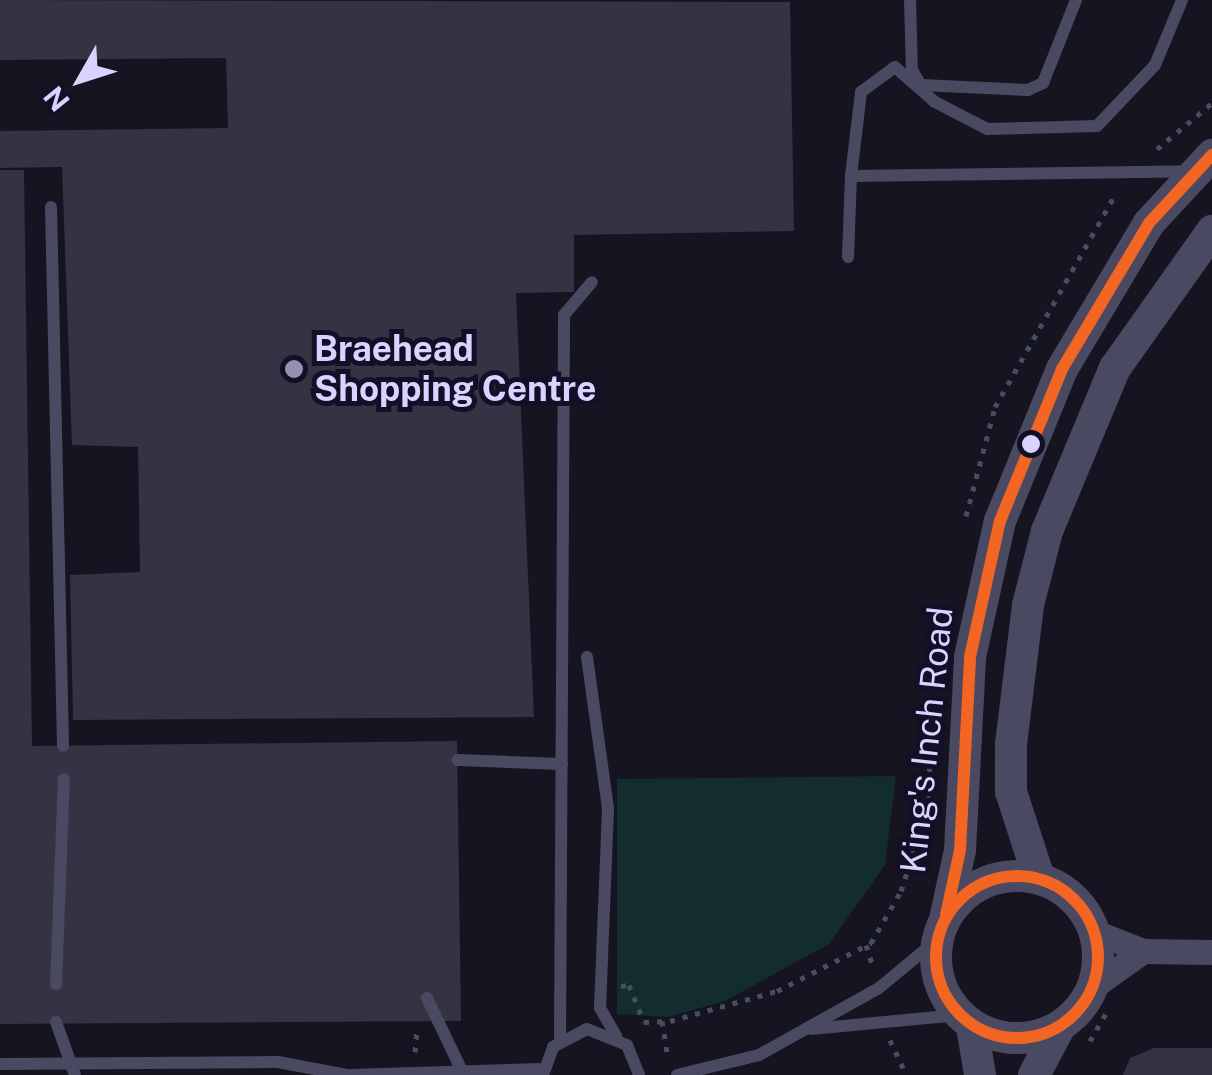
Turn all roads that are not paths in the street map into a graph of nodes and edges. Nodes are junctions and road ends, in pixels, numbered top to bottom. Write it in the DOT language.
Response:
graph roads {
  1 [pos="910,0"];
  2 [pos="1076,0"];
  3 [pos="1182,0"];
  4 [pos="1203,163"];
  5 [pos="851,176"];
  6 [pos="52,206"];
  7 [pos="1212,231"];
  8 [pos="848,257"];
  9 [pos="592,282"];
  10 [pos="588,657"];
  11 [pos="63,746"];
  12 [pos="458,760"];
  13 [pos="562,764"];
  14 [pos="64,779"];
  15 [pos="1038,878"];
  16 [pos="941,928"];
  17 [pos="1095,932"];
  18 [pos="1143,951"];
  19 [pos="1212,952"];
  20 [pos="56,984"];
  21 [pos="1105,991"];
  22 [pos="427,998"];
  23 [pos="965,1020"];
  24 [pos="56,1022"];
  25 [pos="1059,1028"];
  26 [pos="806,1029"];
  27 [pos="616,1036"];
  28 [pos="560,1041"];
  29 [pos="0,1064"];
  30 [pos="72,1069"];
  31 [pos="462,1071"];
  32 [pos="543,1072"];
  33 [pos="349,1075"];
  34 [pos="639,1075"];
  35 [pos="673,1075"];
  36 [pos="980,1075"];
  37 [pos="1034,1075"];
  1 -- 2 [label="lane"];
  3 -- 5 [label="lane"];
  4 -- 5 [label="lane"];
  4 -- 16 [label="street, King's Inch Road"];
  5 -- 8 [label="lane"];
  6 -- 11 [label="lane"];
  7 -- 15 [label="street"];
  9 -- 13 [label="lane"];
  10 -- 27 [label="lane"];
  12 -- 13 [label="lane"];
  13 -- 28 [label="lane"];
  14 -- 20 [label="lane"];
  15 -- 16 [label="street"];
  15 -- 17 [label="street"];
  16 -- 23 [label="street"];
  16 -- 26 [label="lane"];
  17 -- 18 [label="street"];
  17 -- 21 [label="street"];
  18 -- 19 [label="street"];
  18 -- 21 [label="street"];
  21 -- 25 [label="street"];
  22 -- 31 [label="lane"];
  23 -- 25 [label="street"];
  23 -- 26 [label="lane"];
  23 -- 36 [label="street"];
  24 -- 30 [label="lane"];
  25 -- 37 [label="street"];
  26 -- 35 [label="lane"];
  27 -- 28 [label="lane"];
  27 -- 34 [label="lane"];
  28 -- 32 [label="lane"];
  29 -- 30 [label="lane"];
  30 -- 33 [label="lane"];
  31 -- 32 [label="lane"];
  31 -- 33 [label="lane"];
}
